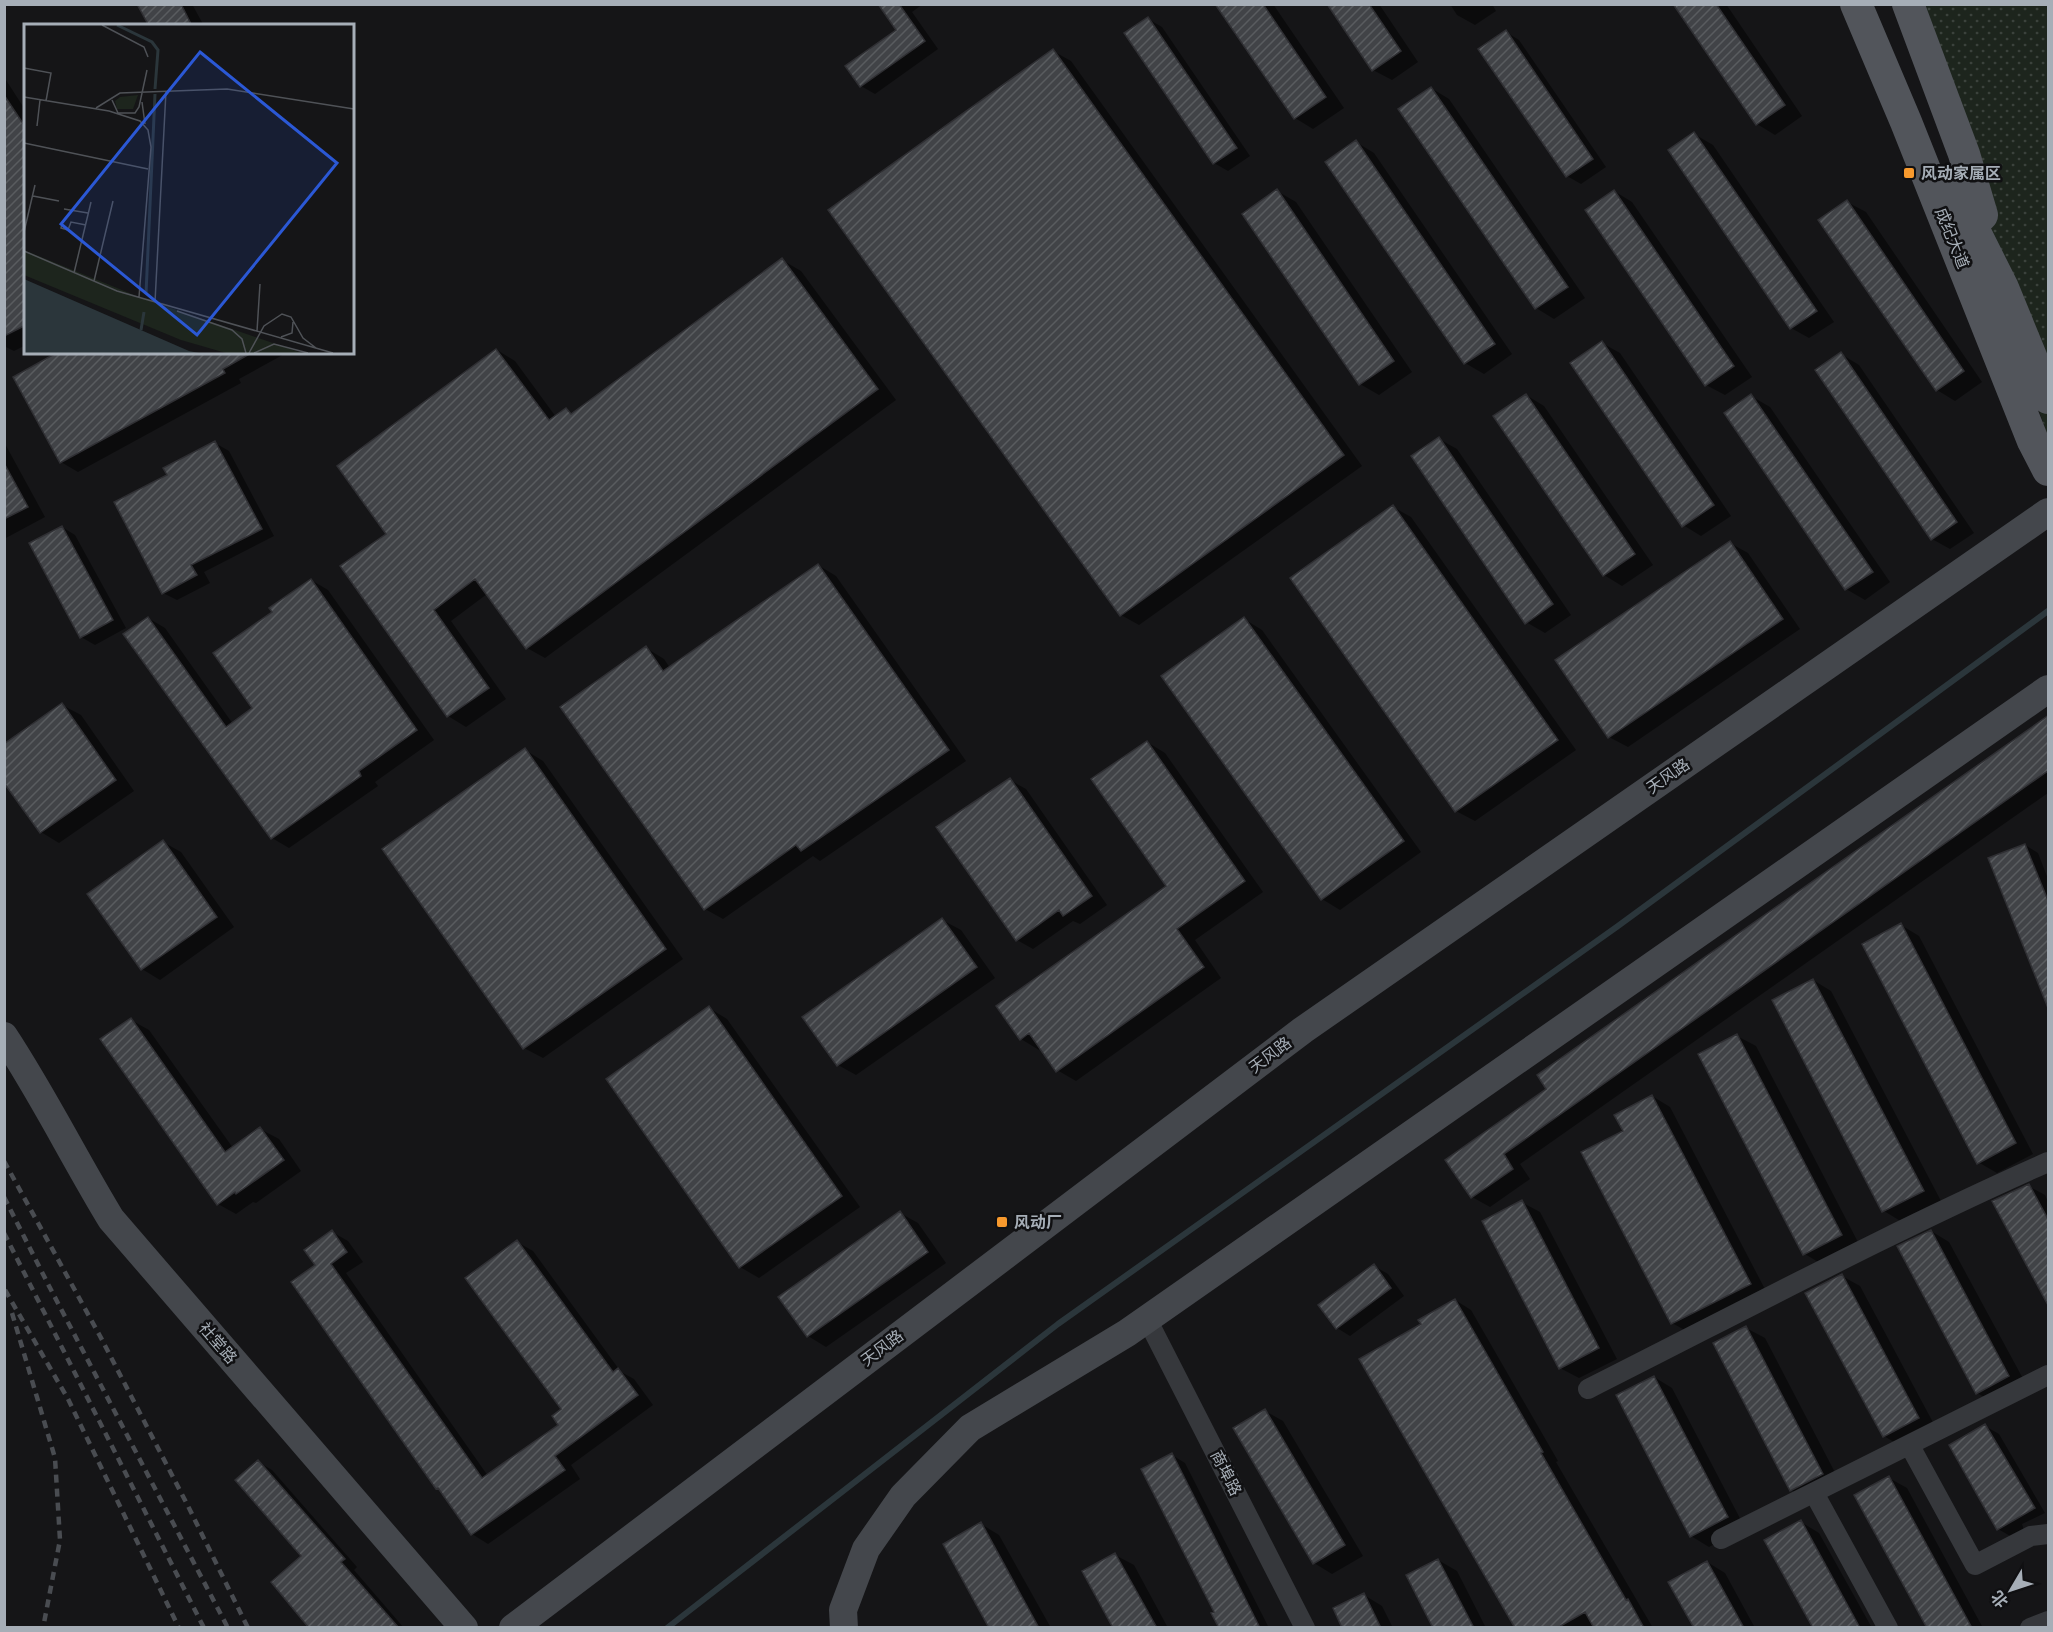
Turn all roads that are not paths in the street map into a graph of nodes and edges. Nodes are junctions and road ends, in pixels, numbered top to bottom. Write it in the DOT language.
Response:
graph roads {
  1 [pos="1856,4"];
  2 [pos="1879,4"];
  3 [pos="1910,10"];
  4 [pos="2002,288"];
  5 [pos="2049,398"];
  6 [pos="2049,470"];
  7 [pos="2049,512"];
  8 [pos="2049,689"];
  9 [pos="4,1036"];
  10 [pos="2049,1162"];
  11 [pos="1147,1319"];
  12 [pos="2049,1375"];
  13 [pos="1588,1389"];
  14 [pos="1910,1446"];
  15 [pos="1814,1493"];
  16 [pos="2049,1534"];
  17 [pos="1721,1539"];
  18 [pos="2049,1621"];
  19 [pos="838,1622"];
  20 [pos="464,1628"];
  21 [pos="513,1628"];
  22 [pos="1305,1628"];
  23 [pos="1888,1628"];
  24 [pos="2030,1628"];
  1 -- 6 [label="main road, 成纪大道"];
  2 -- 4 [label="main road, 成纪大道"];
  3 -- 4 [label="main road"];
  4 -- 5 [label="main road, 成纪大道"];
  7 -- 21 [label="main road, 天风路"];
  8 -- 11 [label="main road"];
  9 -- 20 [label="main road, 社堂路"];
  10 -- 13 [label="street"];
  11 -- 19 [label="main road"];
  11 -- 22 [label="street, 商埠路"];
  12 -- 14 [label="street"];
  14 -- 15 [label="street"];
  14 -- 16 [label="street"];
  15 -- 17 [label="street"];
  15 -- 23 [label="street"];
  18 -- 24 [label="street"];
}
